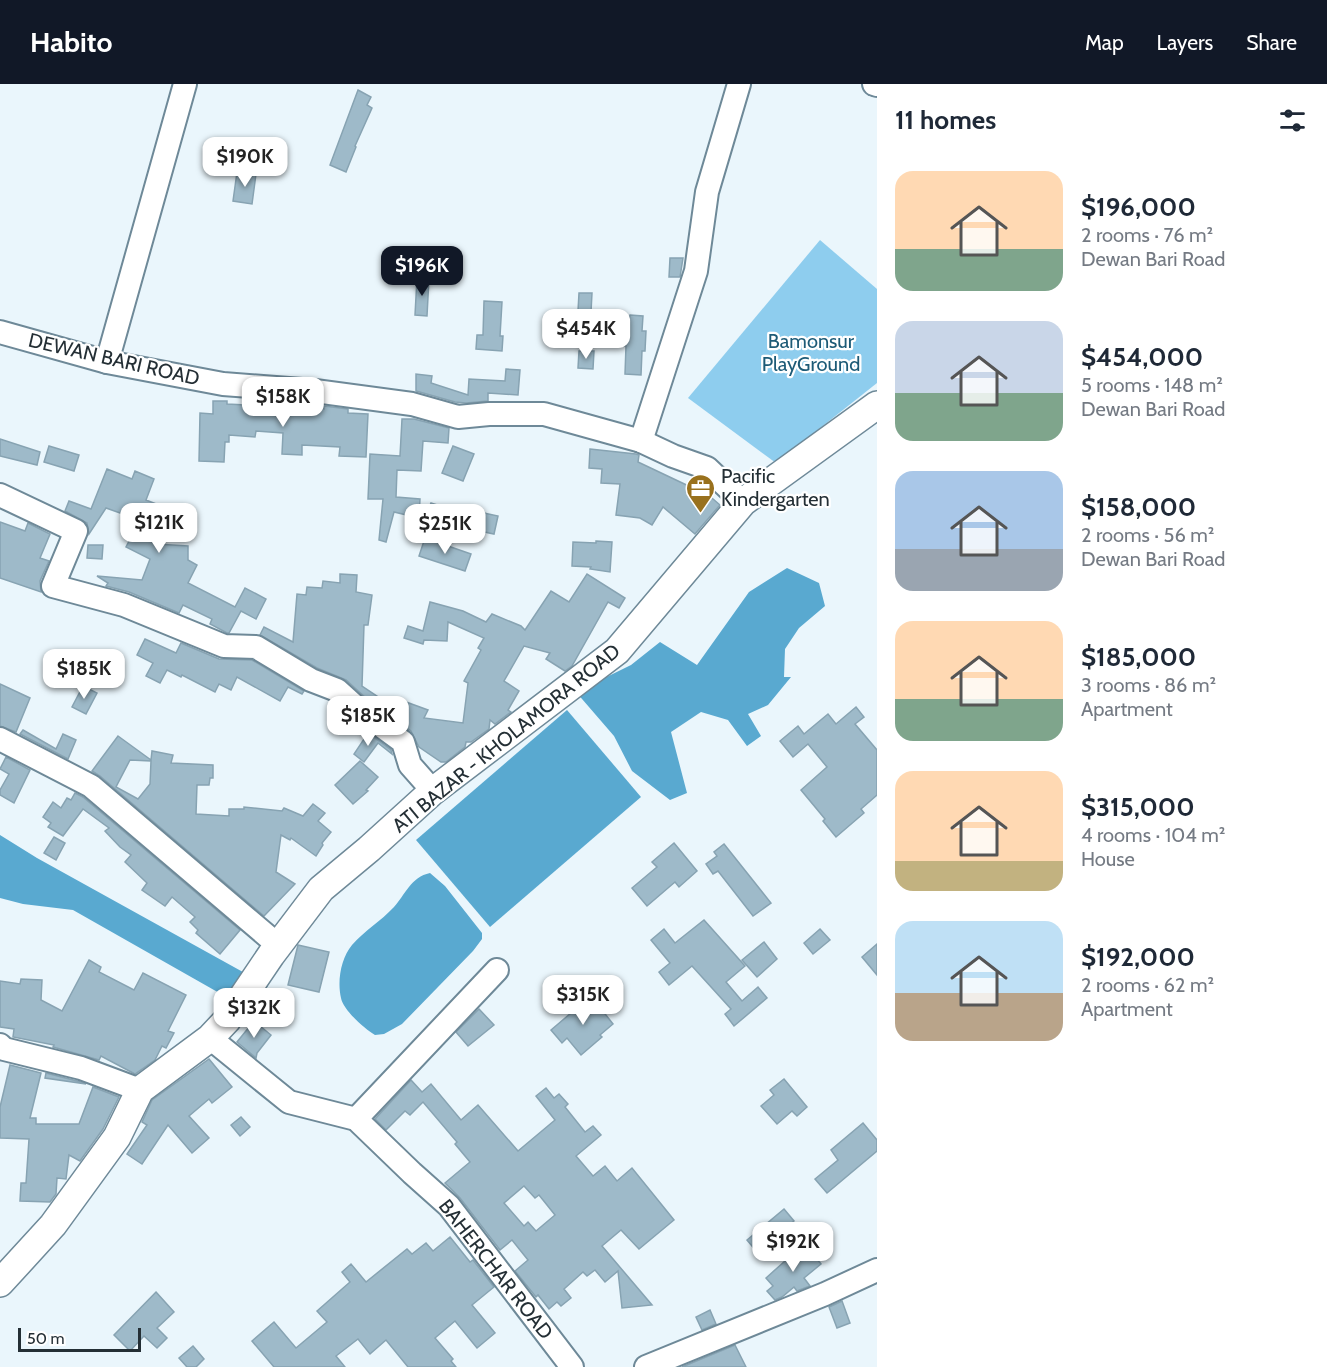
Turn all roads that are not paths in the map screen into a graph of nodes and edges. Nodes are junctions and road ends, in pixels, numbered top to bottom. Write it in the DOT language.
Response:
graph roads {
  1 [pos="185,84"];
  2 [pos="739,84"];
  3 [pos="0,332"];
  4 [pos="107,362"];
  5 [pos="877,405"];
  6 [pos="641,441"];
  7 [pos="0,495"];
  8 [pos="743,502"];
  9 [pos="0,739"];
  10 [pos="433,791"];
  11 [pos="275,951"];
  12 [pos="497,970"];
  13 [pos="218,1029"];
  14 [pos="0,1045"];
  15 [pos="140,1090"];
  16 [pos="356,1119"];
  17 [pos="877,1270"];
  18 [pos="0,1283"];
  19 [pos="572,1367"];
  20 [pos="646,1367"];
  1 -- 4 [label="street"];
  2 -- 6 [label="street"];
  3 -- 4 [label="street, DEWAN BARI ROAD"];
  4 -- 6 [label="street, DEWAN BARI ROAD"];
  5 -- 8 [label="main road, ATI BAZAR - KHOLAMORA ROAD"];
  6 -- 8 [label="street, DEWAN BARI ROAD"];
  7 -- 10 [label="street"];
  8 -- 10 [label="main road, ATI BAZAR - KHOLAMORA ROAD"];
  9 -- 11 [label="street"];
  10 -- 11 [label="main road, ATI BAZAR - KHOLAMORA ROAD"];
  11 -- 13 [label="main road, ATI BAZAR - KHOLAMORA ROAD"];
  12 -- 16 [label="street"];
  13 -- 15 [label="main road"];
  13 -- 16 [label="street, BAHERCHAR ROAD"];
  14 -- 15 [label="street"];
  15 -- 18 [label="main road"];
  16 -- 19 [label="street, BAHERCHAR ROAD"];
  17 -- 20 [label="street"];
}
